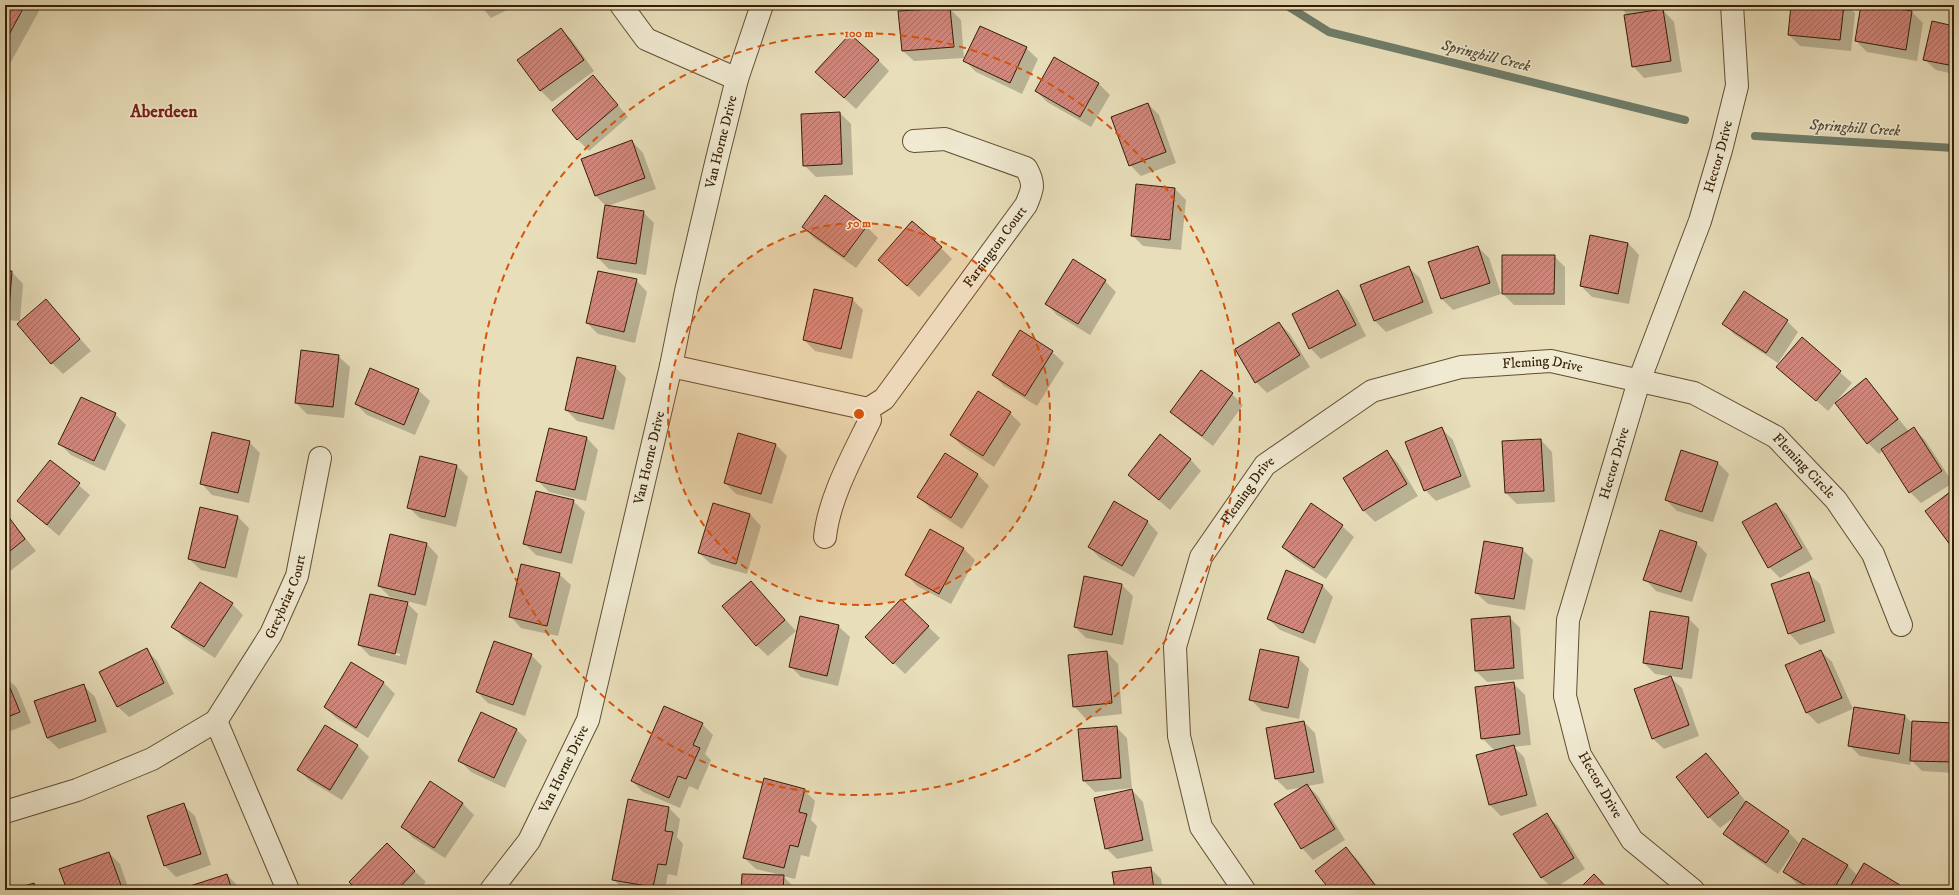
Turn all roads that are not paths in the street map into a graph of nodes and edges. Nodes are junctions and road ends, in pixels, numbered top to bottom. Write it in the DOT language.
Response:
graph roads {
  1 [pos="621,5"];
  2 [pos="762,5"];
  3 [pos="1732,5"];
  4 [pos="736,79"];
  5 [pos="914,141"];
  6 [pos="671,366"];
  7 [pos="1639,381"];
  8 [pos="868,409"];
  9 [pos="320,458"];
  10 [pos="825,537"];
  11 [pos="1901,626"];
  12 [pos="216,721"];
  13 [pos="5,812"];
  14 [pos="288,890"];
  15 [pos="491,890"];
  16 [pos="1244,890"];
  17 [pos="1693,890"];
  1 -- 4 [label="street"];
  2 -- 4 [label="street, Van Horne Drive"];
  3 -- 7 [label="street, Hector Drive"];
  4 -- 6 [label="street, Van Horne Drive"];
  5 -- 8 [label="street, Farrington Court"];
  6 -- 8 [label="street"];
  6 -- 15 [label="street, Van Horne Drive"];
  7 -- 11 [label="street, Fleming Circle"];
  7 -- 16 [label="street, Fleming Drive"];
  7 -- 17 [label="street, Hector Drive"];
  8 -- 10 [label="street"];
  9 -- 12 [label="street, Greybriar Court"];
  12 -- 13 [label="street, Greybriar Court"];
  12 -- 14 [label="street"];
}
